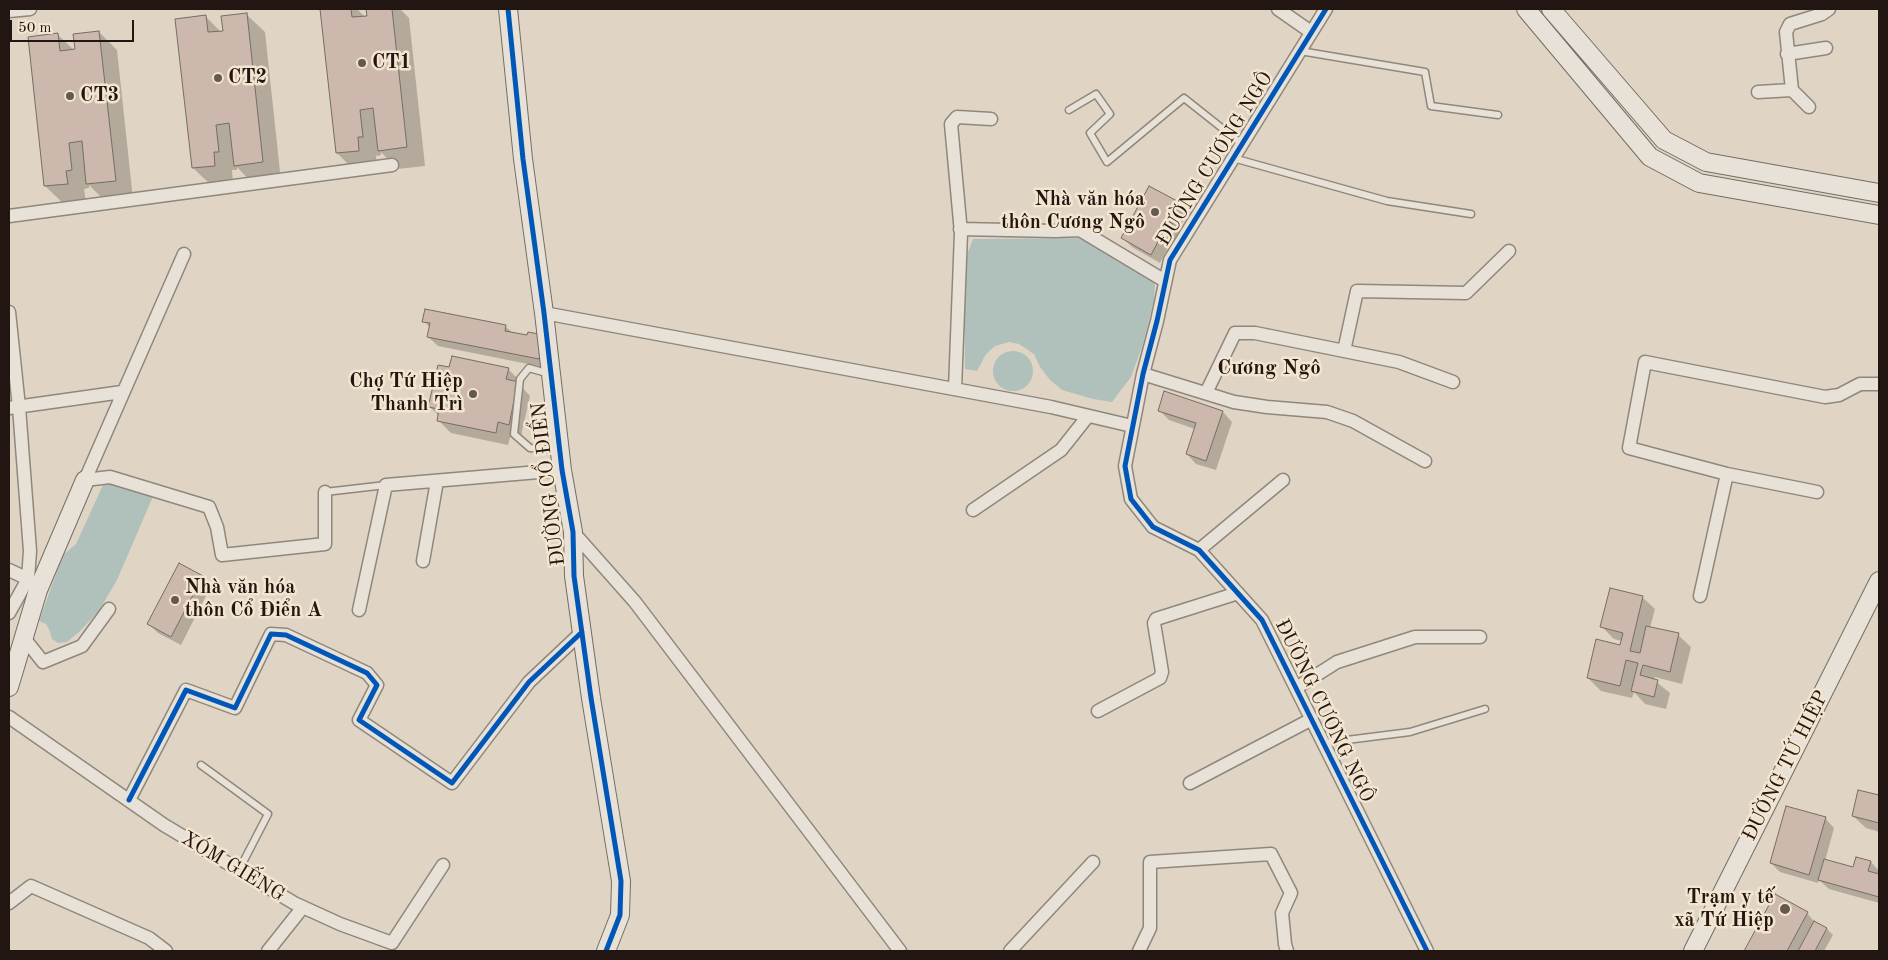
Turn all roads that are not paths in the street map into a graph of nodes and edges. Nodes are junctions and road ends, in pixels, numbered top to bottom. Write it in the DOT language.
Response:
graph roads {
  1 [pos="30,9"];
  2 [pos="508,9"];
  3 [pos="1278,9"];
  4 [pos="1326,9"];
  5 [pos="1526,9"];
  6 [pos="1552,9"];
  7 [pos="1829,9"];
  8 [pos="9,12"];
  9 [pos="1311,32"];
  10 [pos="1826,48"];
  11 [pos="1300,51"];
  12 [pos="1787,54"];
  13 [pos="1792,90"];
  14 [pos="1758,92"];
  15 [pos="1809,107"];
  16 [pos="1069,110"];
  17 [pos="1498,115"];
  18 [pos="991,119"];
  19 [pos="1242,144"];
  20 [pos="1690,154"];
  21 [pos="1233,158"];
  22 [pos="392,165"];
  23 [pos="1679,173"];
  24 [pos="1879,193"];
  25 [pos="1471,214"];
  26 [pos="1879,215"];
  27 [pos="9,216"];
  28 [pos="960,229"];
  29 [pos="1509,251"];
  30 [pos="184,254"];
  31 [pos="1165,281"];
  32 [pos="9,312"];
  33 [pos="544,313"];
  34 [pos="1344,351"];
  35 [pos="1143,374"];
  36 [pos="551,375"];
  37 [pos="1453,382"];
  38 [pos="1879,384"];
  39 [pos="955,389"];
  40 [pos="122,392"];
  41 [pos="1206,393"];
  42 [pos="14,407"];
  43 [pos="1088,416"];
  44 [pos="1132,426"];
  45 [pos="560,450"];
  46 [pos="1425,462"];
  47 [pos="562,470"];
  48 [pos="1727,474"];
  49 [pos="85,480"];
  50 [pos="1283,480"];
  51 [pos="437,481"];
  52 [pos="386,485"];
  53 [pos="325,492"];
  54 [pos="1817,492"];
  55 [pos="973,510"];
  56 [pos="573,532"];
  57 [pos="1199,550"];
  58 [pos="422,562"];
  59 [pos="9,570"];
  60 [pos="1879,582"];
  61 [pos="33,585"];
  62 [pos="1238,593"];
  63 [pos="1700,596"];
  64 [pos="109,609"];
  65 [pos="359,610"];
  66 [pos="9,614"];
  67 [pos="582,632"];
  68 [pos="1480,637"];
  69 [pos="24,638"];
  70 [pos="9,687"];
  71 [pos="1296,688"];
  72 [pos="1485,709"];
  73 [pos="1098,711"];
  74 [pos="9,717"];
  75 [pos="1312,719"];
  76 [pos="1324,743"];
  77 [pos="201,766"];
  78 [pos="1190,783"];
  79 [pos="129,800"];
  80 [pos="1093,862"];
  81 [pos="443,865"];
  82 [pos="239,870"];
  83 [pos="9,903"];
  84 [pos="303,907"];
  85 [pos="166,951"];
  86 [pos="268,951"];
  87 [pos="606,951"];
  88 [pos="900,951"];
  89 [pos="1010,951"];
  90 [pos="1139,951"];
  91 [pos="1287,951"];
  92 [pos="1427,951"];
  93 [pos="1693,951"];
  1 -- 8 [label="street"];
  2 -- 33 [label="street, ĐƯỜNG CỔ ĐIỂN"];
  3 -- 9 [label="street"];
  4 -- 9 [label="street, ĐƯỜNG CƯƠNG NGÔ"];
  5 -- 23 [label="street"];
  6 -- 20 [label="street"];
  7 -- 12 [label="street"];
  9 -- 11 [label="street, ĐƯỜNG CƯƠNG NGÔ"];
  10 -- 12 [label="street"];
  11 -- 17 [label="lane"];
  11 -- 19 [label="street, ĐƯỜNG CƯƠNG NGÔ"];
  12 -- 13 [label="street"];
  13 -- 14 [label="street"];
  13 -- 15 [label="street"];
  16 -- 19 [label="lane, ĐƯỜNG CƯƠNG NGÔ"];
  18 -- 28 [label="street"];
  19 -- 21 [label="street, ĐƯỜNG CƯƠNG NGÔ"];
  20 -- 23 [label="street"];
  20 -- 24 [label="street"];
  21 -- 25 [label="lane, ĐƯỜNG CƯƠNG NGÔ"];
  21 -- 31 [label="street, ĐƯỜNG CƯƠNG NGÔ"];
  22 -- 27 [label="street"];
  23 -- 26 [label="street"];
  28 -- 31 [label="street"];
  28 -- 39 [label="street"];
  29 -- 34 [label="street"];
  30 -- 40 [label="street"];
  31 -- 35 [label="street, ĐƯỜNG CƯƠNG NGÔ"];
  32 -- 42 [label="street"];
  33 -- 36 [label="street, ĐƯỜNG CỔ ĐIỂN"];
  33 -- 39 [label="street"];
  34 -- 37 [label="street"];
  34 -- 41 [label="street"];
  35 -- 41 [label="street"];
  35 -- 44 [label="street, ĐƯỜNG CƯƠNG NGÔ"];
  36 -- 45 [label="street, ĐƯỜNG CỔ ĐIỂN"];
  36 -- 45 [label="lane"];
  38 -- 48 [label="street"];
  39 -- 43 [label="street"];
  40 -- 42 [label="street"];
  40 -- 49 [label="street"];
  41 -- 46 [label="street"];
  42 -- 61 [label="street"];
  43 -- 44 [label="street"];
  43 -- 55 [label="street"];
  44 -- 57 [label="street, ĐƯỜNG CƯƠNG NGÔ"];
  45 -- 47 [label="street, ĐƯỜNG CỔ ĐIỂN"];
  47 -- 51 [label="street"];
  47 -- 56 [label="street, ĐƯỜNG CỔ ĐIỂN"];
  48 -- 54 [label="street"];
  48 -- 63 [label="street"];
  49 -- 53 [label="street"];
  49 -- 61 [label="street"];
  50 -- 57 [label="street"];
  51 -- 52 [label="street"];
  51 -- 58 [label="street"];
  52 -- 53 [label="lane"];
  52 -- 65 [label="street"];
  56 -- 67 [label="street, ĐƯỜNG CỔ ĐIỂN"];
  56 -- 88 [label="street"];
  57 -- 62 [label="street, ĐƯỜNG CƯƠNG NGÔ"];
  59 -- 61 [label="street"];
  60 -- 93 [label="street, ĐƯỜNG TỨ HIỆP"];
  61 -- 66 [label="street"];
  61 -- 69 [label="street"];
  62 -- 71 [label="street, ĐƯỜNG CƯƠNG NGÔ"];
  62 -- 73 [label="street"];
  64 -- 69 [label="street"];
  67 -- 79 [label="street"];
  67 -- 87 [label="street, ĐƯỜNG CỔ ĐIỂN"];
  68 -- 71 [label="street"];
  69 -- 70 [label="street"];
  71 -- 75 [label="street, ĐƯỜNG CƯƠNG NGÔ"];
  72 -- 76 [label="lane"];
  74 -- 79 [label="street, XÓM GIẾNG"];
  75 -- 76 [label="street, ĐƯỜNG CƯƠNG NGÔ"];
  75 -- 78 [label="street"];
  76 -- 92 [label="street, ĐƯỜNG CƯƠNG NGÔ"];
  77 -- 82 [label="lane"];
  79 -- 82 [label="street, XÓM GIẾNG"];
  80 -- 89 [label="street"];
  81 -- 84 [label="street, XÓM GIẾNG"];
  82 -- 84 [label="street, XÓM GIẾNG"];
  83 -- 85 [label="street"];
  84 -- 86 [label="street"];
  90 -- 91 [label="street"];
}
